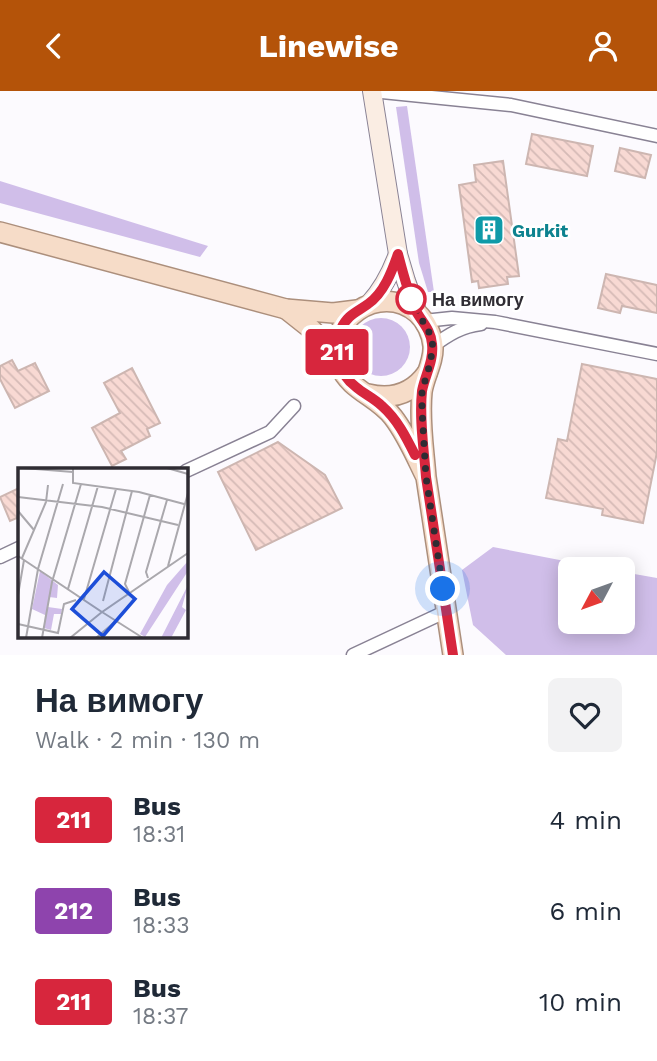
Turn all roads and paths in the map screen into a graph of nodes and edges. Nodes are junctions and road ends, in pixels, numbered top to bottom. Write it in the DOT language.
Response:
graph roads {
  1 [pos="372,91"];
  2 [pos="657,136"];
  3 [pos="0,232"];
  4 [pos="398,254"];
  5 [pos="363,307"];
  6 [pos="286,309"];
  7 [pos="421,318"];
  8 [pos="495,322"];
  9 [pos="433,346"];
  10 [pos="657,354"];
  11 [pos="337,355"];
  12 [pos="427,372"];
  13 [pos="367,394"];
  14 [pos="294,406"];
  15 [pos="187,471"];
  16 [pos="426,477"];
  17 [pos="18,548"];
  18 [pos="0,557"];
  19 [pos="447,611"];
  20 [pos="353,655"];
  21 [pos="453,655"];
  1 -- 2 [label="street"];
  1 -- 4 [label="street"];
  3 -- 6 [label="main road"];
  4 -- 5 [label="street"];
  4 -- 7 [label="street"];
  5 -- 6 [label="main road"];
  5 -- 7 [label="main road"];
  5 -- 11 [label="main road"];
  6 -- 11 [label="main road"];
  7 -- 8 [label="street"];
  7 -- 9 [label="main road"];
  8 -- 9 [label="street"];
  8 -- 10 [label="street"];
  9 -- 12 [label="main road"];
  11 -- 13 [label="main road"];
  12 -- 13 [label="main road"];
  12 -- 16 [label="main road"];
  13 -- 16 [label="main road"];
  14 -- 15 [label="street"];
  16 -- 19 [label="main road"];
  17 -- 18 [label="street"];
  19 -- 20 [label="street"];
  19 -- 21 [label="main road"];
}
